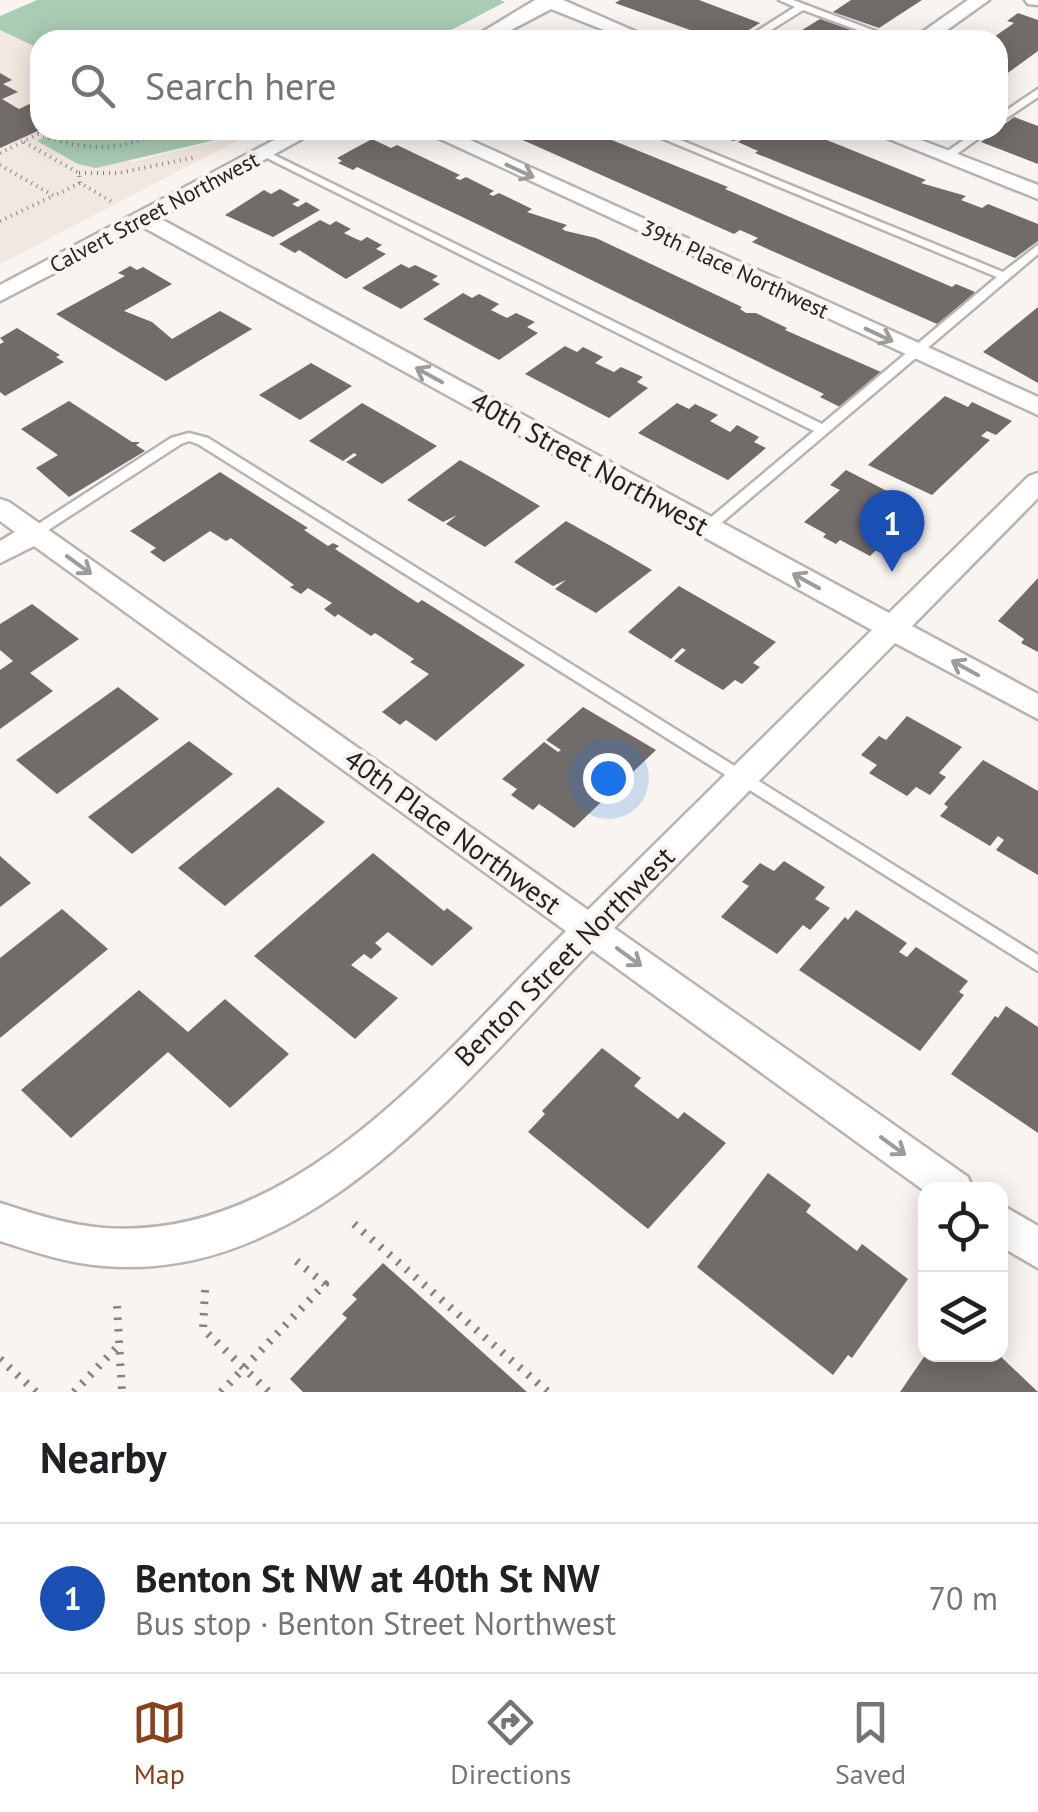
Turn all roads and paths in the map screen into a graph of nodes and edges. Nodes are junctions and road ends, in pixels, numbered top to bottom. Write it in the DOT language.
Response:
graph roads {
  1 [pos="784,0"];
  2 [pos="980,0"];
  3 [pos="549,1"];
  4 [pos="802,7"];
  5 [pos="496,30"];
  6 [pos="621,30"];
  7 [pos="764,30"];
  8 [pos="866,30"];
  9 [pos="935,30"];
  10 [pos="1038,92"];
  11 [pos="1008,113"];
  12 [pos="30,138"];
  13 [pos="53,140"];
  14 [pos="142,140"];
  15 [pos="290,140"];
  16 [pos="453,140"];
  17 [pos="671,140"];
  18 [pos="903,140"];
  19 [pos="971,140"];
  20 [pos="23,142"];
  21 [pos="0,153"];
  22 [pos="264,154"];
  23 [pos="200,156"];
  24 [pos="946,157"];
  25 [pos="0,165"];
  26 [pos="78,173"];
  27 [pos="80,183"];
  28 [pos="1038,193"];
  29 [pos="54,196"];
  30 [pos="119,206"];
  31 [pos="143,218"];
  32 [pos="0,221"];
  33 [pos="1038,248"];
  34 [pos="1004,276"];
  35 [pos="0,294"];
  36 [pos="914,351"];
  37 [pos="1038,407"];
  38 [pos="823,430"];
  39 [pos="1038,482"];
  40 [pos="0,508"];
  41 [pos="708,527"];
  42 [pos="34,532"];
  43 [pos="0,554"];
  44 [pos="892,628"];
  45 [pos="1038,708"];
  46 [pos="740,779"];
  47 [pos="590,930"];
  48 [pos="1038,964"];
  49 [pos="943,1182"];
  50 [pos="0,1222"];
  51 [pos="354,1224"];
  52 [pos="1008,1228"];
  53 [pos="1038,1249"];
  54 [pos="294,1260"];
  55 [pos="205,1290"];
  56 [pos="117,1306"];
  57 [pos="119,1346"];
  58 [pos="0,1359"];
  59 [pos="244,1368"];
  60 [pos="36,1392"];
  61 [pos="74,1392"];
  62 [pos="122,1392"];
  63 [pos="221,1392"];
  64 [pos="268,1392"];
  65 [pos="548,1392"];
  1 -- 4 [label="lane"];
  2 -- 9 [label="street"];
  3 -- 5 [label="street"];
  3 -- 6 [label="street"];
  4 -- 7 [label="lane"];
  4 -- 8 [label="lane"];
  10 -- 11 [label="lane"];
  12 -- 20 [label="path"];
  13 -- 14 [label="path"];
  15 -- 22 [label="street, Calvert Street Northwest"];
  16 -- 36 [label="street, 39th Place Northwest, one-way"];
  17 -- 34 [label="lane"];
  18 -- 24 [label="street"];
  19 -- 24 [label="lane"];
  20 -- 21 [label="path"];
  20 -- 26 [label="path"];
  22 -- 31 [label="street, Calvert Street Northwest"];
  22 -- 38 [label="lane"];
  23 -- 26 [label="path"];
  24 -- 28 [label="street"];
  25 -- 29 [label="path"];
  26 -- 27 [label="path"];
  27 -- 29 [label="path"];
  27 -- 30 [label="path"];
  29 -- 32 [label="path"];
  31 -- 35 [label="street, Calvert Street Northwest"];
  41 -- 31 [label="street, 40th Street Northwest, one-way"];
  33 -- 34 [label="lane"];
  34 -- 36 [label="lane"];
  36 -- 37 [label="street, 39th Place Northwest"];
  36 -- 38 [label="lane"];
  38 -- 41 [label="lane"];
  39 -- 44 [label="street, Benton Street Northwest"];
  40 -- 42 [label="street, 40th Place Northwest"];
  44 -- 41 [label="street, 40th Street Northwest, one-way"];
  42 -- 43 [label="street"];
  42 -- 46 [label="lane"];
  42 -- 47 [label="street, 40th Place Northwest, one-way"];
  45 -- 44 [label="street, 40th Street Northwest, one-way"];
  44 -- 46 [label="street, Benton Street Northwest"];
  46 -- 47 [label="street, Benton Street Northwest"];
  46 -- 48 [label="lane"];
  47 -- 49 [label="street, 40th Place Northwest, one-way"];
  47 -- 50 [label="street, Benton Street Northwest"];
  51 -- 65 [label="path"];
  52 -- 53 [label="street"];
  54 -- 59 [label="path"];
  55 -- 59 [label="path"];
  56 -- 57 [label="path"];
  57 -- 61 [label="path"];
  57 -- 62 [label="path"];
  58 -- 60 [label="path"];
  59 -- 63 [label="path"];
  59 -- 64 [label="path"];
}
